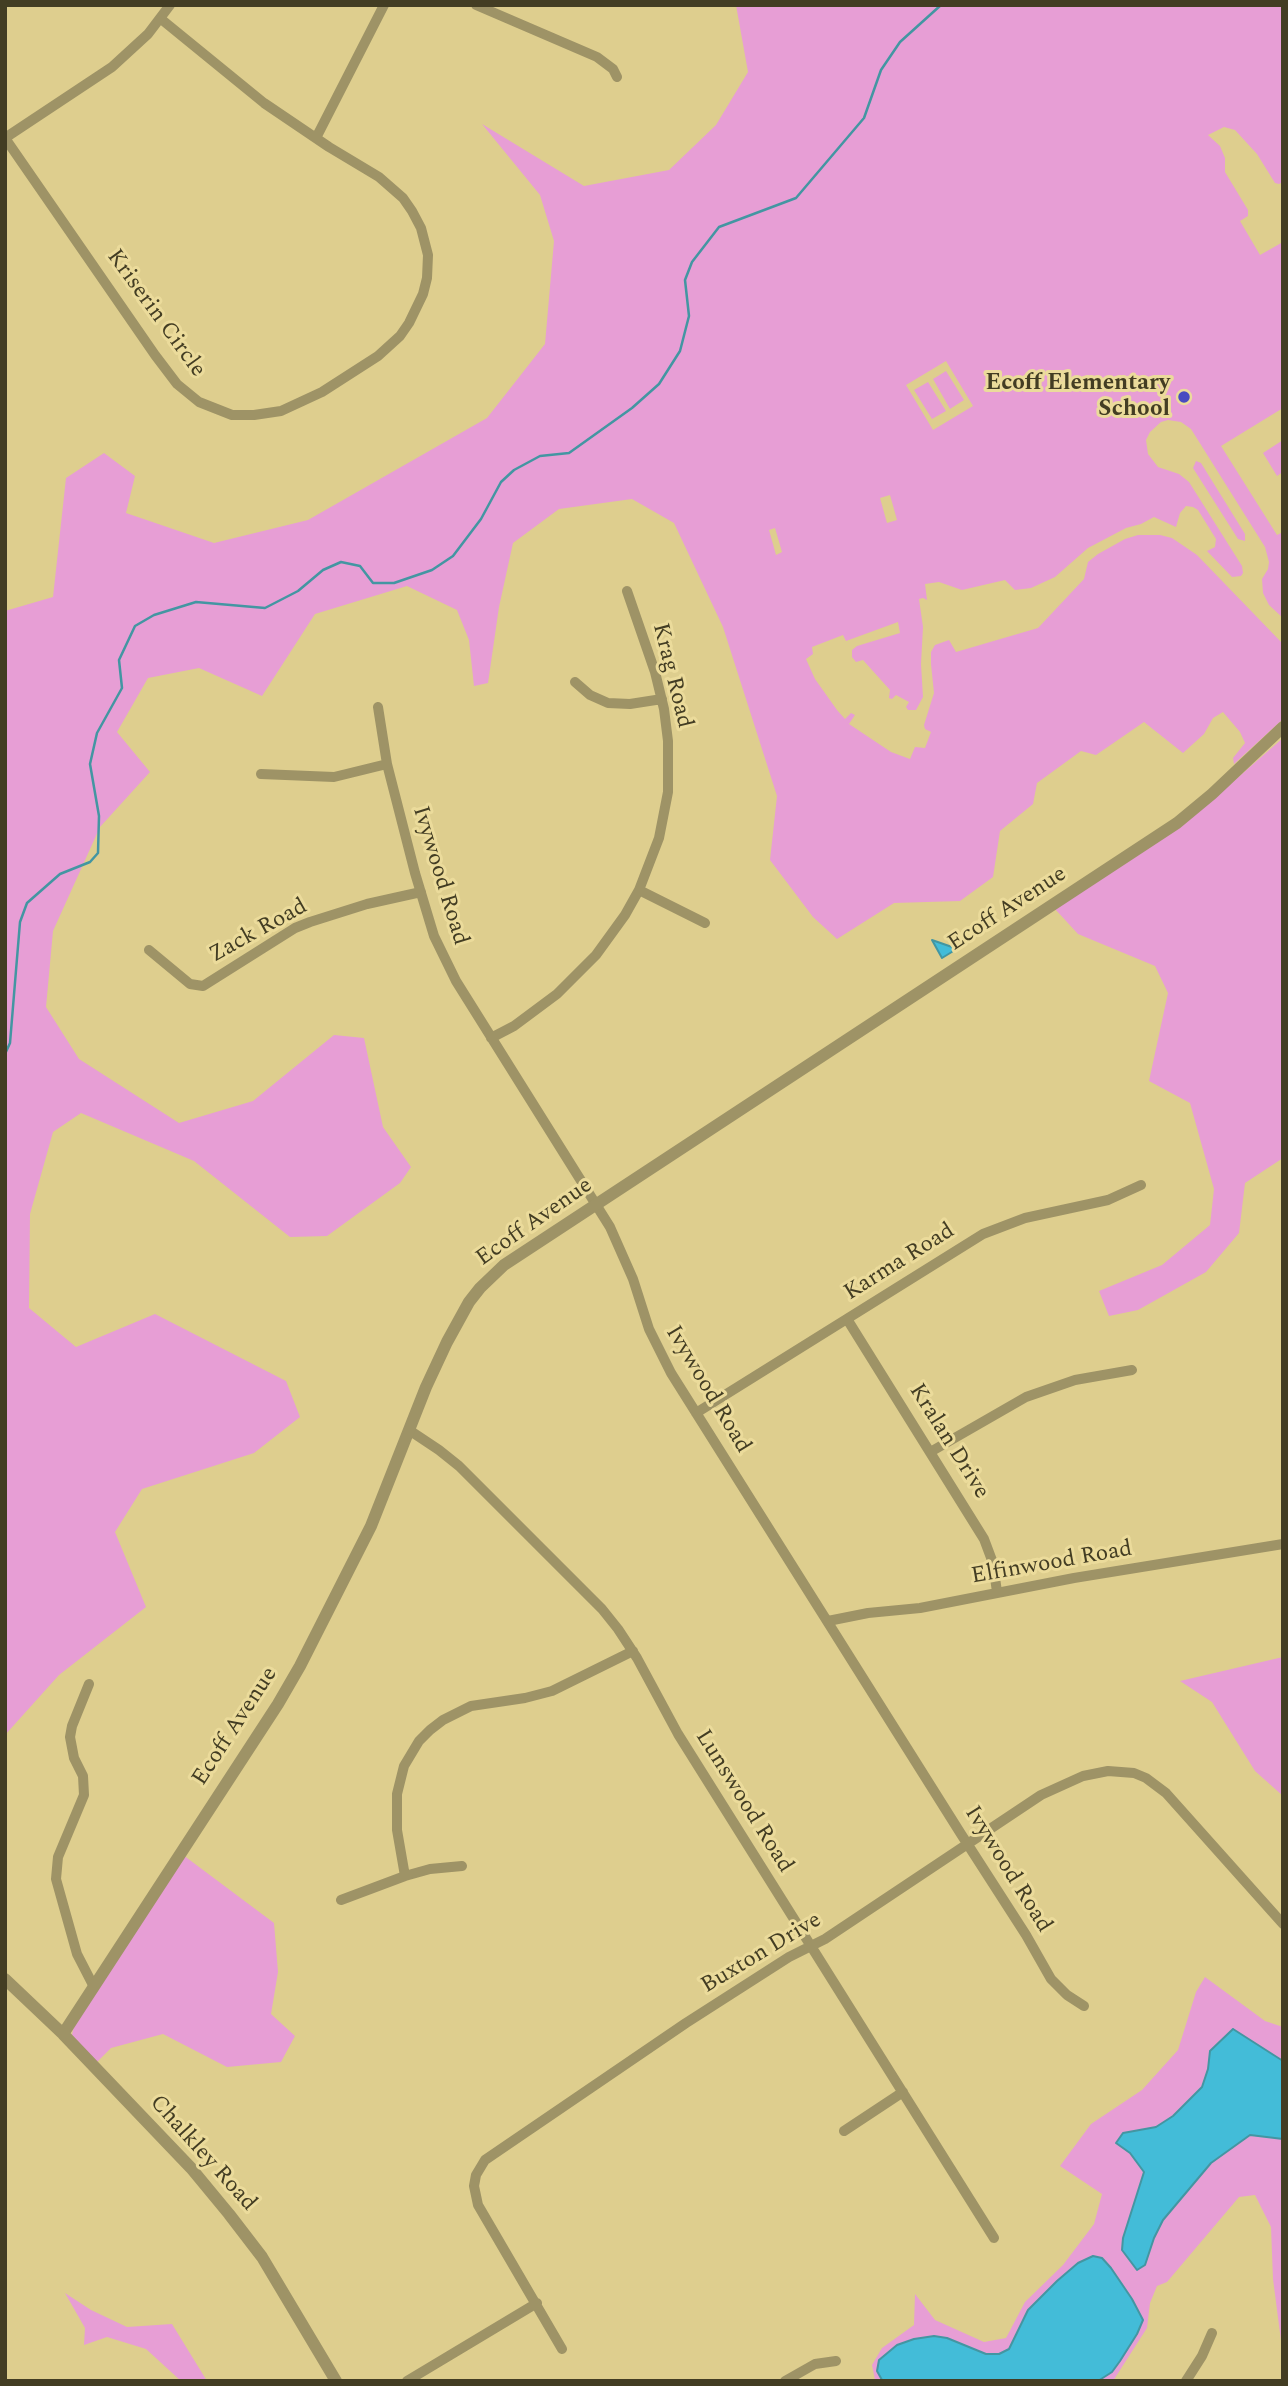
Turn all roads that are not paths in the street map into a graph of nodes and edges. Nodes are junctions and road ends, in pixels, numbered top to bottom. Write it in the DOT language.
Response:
graph roads {
  1 [pos="170,5"];
  2 [pos="384,5"];
  3 [pos="476,5"];
  4 [pos="161,19"];
  5 [pos="617,77"];
  6 [pos="5,138"];
  7 [pos="316,138"];
  8 [pos="627,591"];
  9 [pos="575,682"];
  10 [pos="662,699"];
  11 [pos="378,707"];
  12 [pos="1283,727"];
  13 [pos="387,764"];
  14 [pos="261,774"];
  15 [pos="639,890"];
  16 [pos="421,892"];
  17 [pos="705,923"];
  18 [pos="149,950"];
  19 [pos="491,1038"];
  20 [pos="1141,1185"];
  21 [pos="597,1204"];
  22 [pos="847,1319"];
  23 [pos="1132,1370"];
  24 [pos="696,1413"];
  25 [pos="409,1430"];
  26 [pos="932,1451"];
  27 [pos="1283,1544"];
  28 [pos="997,1592"];
  29 [pos="828,1621"];
  30 [pos="633,1651"];
  31 [pos="89,1684"];
  32 [pos="967,1844"];
  33 [pos="462,1866"];
  34 [pos="405,1876"];
  35 [pos="341,1900"];
  36 [pos="1283,1924"];
  37 [pos="811,1946"];
  38 [pos="5,1979"];
  39 [pos="94,1987"];
  40 [pos="1084,2006"];
  41 [pos="63,2034"];
  42 [pos="903,2092"];
  43 [pos="844,2132"];
  44 [pos="994,2238"];
  45 [pos="537,2304"];
  46 [pos="1212,2333"];
  47 [pos="562,2349"];
  48 [pos="836,2361"];
  49 [pos="336,2381"];
  50 [pos="407,2381"];
  51 [pos="786,2381"];
  52 [pos="1186,2381"];
  1 -- 4 [label="street"];
  2 -- 7 [label="street"];
  3 -- 5 [label="street"];
  4 -- 6 [label="street"];
  4 -- 7 [label="street, Kriserin Circle"];
  6 -- 7 [label="street, Kriserin Circle"];
  8 -- 10 [label="street, Krag Road"];
  9 -- 10 [label="street"];
  10 -- 15 [label="street, Krag Road"];
  11 -- 13 [label="street, Ivywood Road"];
  12 -- 21 [label="street, Ecoff Avenue"];
  13 -- 14 [label="street"];
  13 -- 16 [label="street, Ivywood Road"];
  15 -- 17 [label="street"];
  15 -- 19 [label="street, Krag Road"];
  16 -- 18 [label="street, Zack Road"];
  16 -- 19 [label="street, Ivywood Road"];
  19 -- 21 [label="street, Ivywood Road"];
  20 -- 22 [label="street, Karma Road"];
  21 -- 24 [label="street, Ivywood Road"];
  21 -- 25 [label="street, Ecoff Avenue"];
  22 -- 24 [label="street, Karma Road"];
  22 -- 26 [label="street, Kralan Drive"];
  23 -- 26 [label="street"];
  24 -- 29 [label="street, Ivywood Road"];
  25 -- 30 [label="street, Lunswood Road"];
  25 -- 39 [label="street, Ecoff Avenue"];
  26 -- 28 [label="street, Kralan Drive"];
  27 -- 28 [label="street, Elfinwood Road"];
  28 -- 29 [label="street, Elfinwood Road"];
  29 -- 32 [label="street, Ivywood Road"];
  30 -- 34 [label="street"];
  30 -- 37 [label="street, Lunswood Road"];
  31 -- 39 [label="street"];
  32 -- 36 [label="street, Buxton Drive"];
  32 -- 37 [label="street, Buxton Drive"];
  32 -- 40 [label="street, Ivywood Road"];
  33 -- 34 [label="street"];
  34 -- 35 [label="street"];
  37 -- 42 [label="street, Lunswood Road"];
  37 -- 45 [label="street, Buxton Drive"];
  38 -- 41 [label="street, Chalkley Road"];
  39 -- 41 [label="street, Ecoff Avenue"];
  41 -- 49 [label="street, Chalkley Road"];
  42 -- 43 [label="street"];
  42 -- 44 [label="street, Lunswood Road"];
  45 -- 47 [label="street, Buxton Drive"];
  45 -- 50 [label="street"];
  46 -- 52 [label="street"];
  48 -- 51 [label="street"];
}
